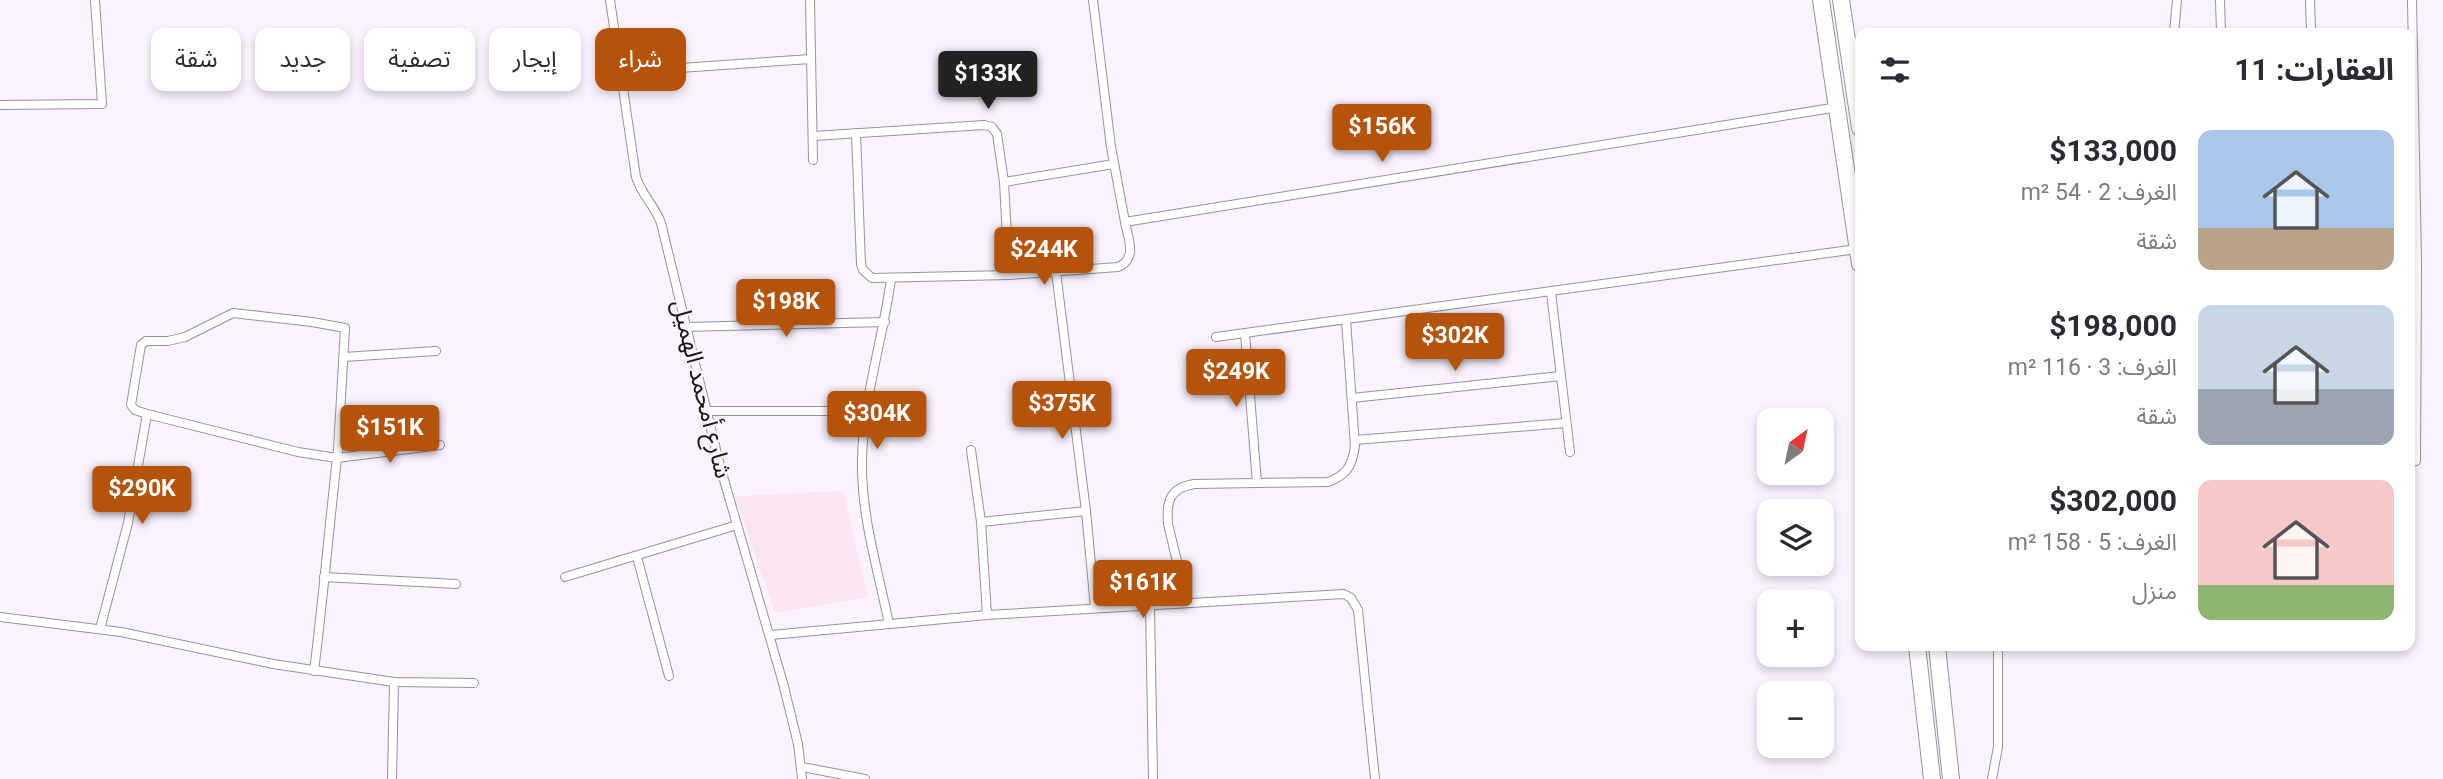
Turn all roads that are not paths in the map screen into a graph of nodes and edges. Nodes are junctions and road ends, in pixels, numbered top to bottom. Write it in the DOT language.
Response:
graph roads {
  1 [pos="95,0"];
  2 [pos="610,0"];
  3 [pos="810,0"];
  4 [pos="1093,0"];
  5 [pos="1821,0"];
  6 [pos="1841,0"];
  7 [pos="2177,0"];
  8 [pos="2220,0"];
  9 [pos="2310,0"];
  10 [pos="2412,0"];
  11 [pos="614,28"];
  12 [pos="2174,28"];
  13 [pos="2221,28"];
  14 [pos="2311,28"];
  15 [pos="2412,28"];
  16 [pos="811,60"];
  17 [pos="686,68"];
  18 [pos="624,91"];
  19 [pos="1855,94"];
  20 [pos="0,105"];
  21 [pos="1838,107"];
  22 [pos="856,133"];
  23 [pos="814,136"];
  24 [pos="813,160"];
  25 [pos="1114,164"];
  26 [pos="1004,182"];
  27 [pos="1125,222"];
  28 [pos="1855,228"];
  29 [pos="1855,256"];
  30 [pos="1056,272"];
  31 [pos="1009,275"];
  32 [pos="891,279"];
  33 [pos="1551,292"];
  34 [pos="1346,320"];
  35 [pos="885,323"];
  36 [pos="685,327"];
  37 [pos="1245,333"];
  38 [pos="1216,337"];
  39 [pos="436,351"];
  40 [pos="344,357"];
  41 [pos="1561,376"];
  42 [pos="2415,395"];
  43 [pos="1352,398"];
  44 [pos="708,411"];
  45 [pos="866,411"];
  46 [pos="147,414"];
  47 [pos="1566,423"];
  48 [pos="1355,440"];
  49 [pos="440,444"];
  50 [pos="971,450"];
  51 [pos="1570,452"];
  52 [pos="337,458"];
  53 [pos="2415,461"];
  54 [pos="1257,483"];
  55 [pos="1086,511"];
  56 [pos="981,523"];
  57 [pos="737,525"];
  58 [pos="637,557"];
  59 [pos="565,577"];
  60 [pos="324,578"];
  61 [pos="456,584"];
  62 [pos="1187,603"];
  63 [pos="1150,605"];
  64 [pos="1095,608"];
  65 [pos="988,615"];
  66 [pos="0,617"];
  67 [pos="890,624"];
  68 [pos="100,629"];
  69 [pos="771,635"];
  70 [pos="1918,651"];
  71 [pos="1938,651"];
  72 [pos="1998,651"];
  73 [pos="314,671"];
  74 [pos="669,676"];
  75 [pos="394,682"];
  76 [pos="474,683"];
  77 [pos="802,767"];
  78 [pos="393,779"];
  79 [pos="802,779"];
  80 [pos="865,779"];
  81 [pos="1153,779"];
  82 [pos="1375,779"];
  83 [pos="1932,779"];
  84 [pos="1951,779"];
  85 [pos="1992,779"];
  1 -- 20 [label="street"];
  2 -- 11 [label="street, شارع أمحمد الهميل"];
  3 -- 16 [label="street"];
  4 -- 25 [label="street"];
  5 -- 21 [label="highway"];
  6 -- 19 [label="highway"];
  7 -- 12 [label="street"];
  8 -- 13 [label="street"];
  9 -- 14 [label="street"];
  10 -- 15 [label="street"];
  16 -- 17 [label="street"];
  16 -- 23 [label="street"];
  18 -- 36 [label="street, شارع أمحمد الهميل"];
  21 -- 27 [label="street"];
  21 -- 28 [label="highway"];
  22 -- 23 [label="street"];
  22 -- 26 [label="street"];
  22 -- 32 [label="street"];
  23 -- 24 [label="street"];
  25 -- 26 [label="street"];
  25 -- 27 [label="street"];
  26 -- 31 [label="street"];
  27 -- 30 [label="street"];
  29 -- 33 [label="street"];
  30 -- 31 [label="street"];
  30 -- 55 [label="street"];
  31 -- 32 [label="street"];
  32 -- 35 [label="street"];
  33 -- 34 [label="street"];
  33 -- 41 [label="street"];
  34 -- 37 [label="street"];
  34 -- 43 [label="street"];
  35 -- 36 [label="street"];
  35 -- 45 [label="street"];
  36 -- 44 [label="street, شارع أمحمد الهميل"];
  37 -- 38 [label="street"];
  37 -- 54 [label="street"];
  39 -- 40 [label="street"];
  40 -- 46 [label="street"];
  40 -- 52 [label="street"];
  41 -- 43 [label="street"];
  41 -- 47 [label="street"];
  42 -- 53 [label="street"];
  43 -- 48 [label="street"];
  44 -- 45 [label="street"];
  44 -- 57 [label="street, شارع أمحمد الهميل"];
  45 -- 67 [label="street"];
  46 -- 52 [label="street"];
  46 -- 68 [label="street"];
  47 -- 48 [label="street"];
  47 -- 51 [label="street"];
  48 -- 54 [label="street"];
  49 -- 52 [label="street"];
  50 -- 56 [label="street"];
  52 -- 60 [label="street"];
  54 -- 62 [label="street"];
  55 -- 56 [label="street"];
  55 -- 64 [label="street"];
  56 -- 65 [label="street"];
  57 -- 58 [label="street"];
  57 -- 69 [label="street, شارع أمحمد الهميل"];
  58 -- 59 [label="street"];
  58 -- 74 [label="street"];
  60 -- 61 [label="street"];
  60 -- 73 [label="street"];
  62 -- 63 [label="street"];
  62 -- 82 [label="street"];
  63 -- 64 [label="street"];
  63 -- 81 [label="street"];
  64 -- 65 [label="street"];
  65 -- 67 [label="street"];
  66 -- 68 [label="street"];
  67 -- 69 [label="street"];
  68 -- 73 [label="street"];
  69 -- 77 [label="street, شارع أمحمد الهميل"];
  70 -- 83 [label="highway"];
  71 -- 84 [label="highway"];
  72 -- 85 [label="street"];
  73 -- 75 [label="street"];
  75 -- 76 [label="street"];
  75 -- 78 [label="street"];
  77 -- 79 [label="street, شارع أمحمد الهميل"];
  77 -- 80 [label="street"];
}
